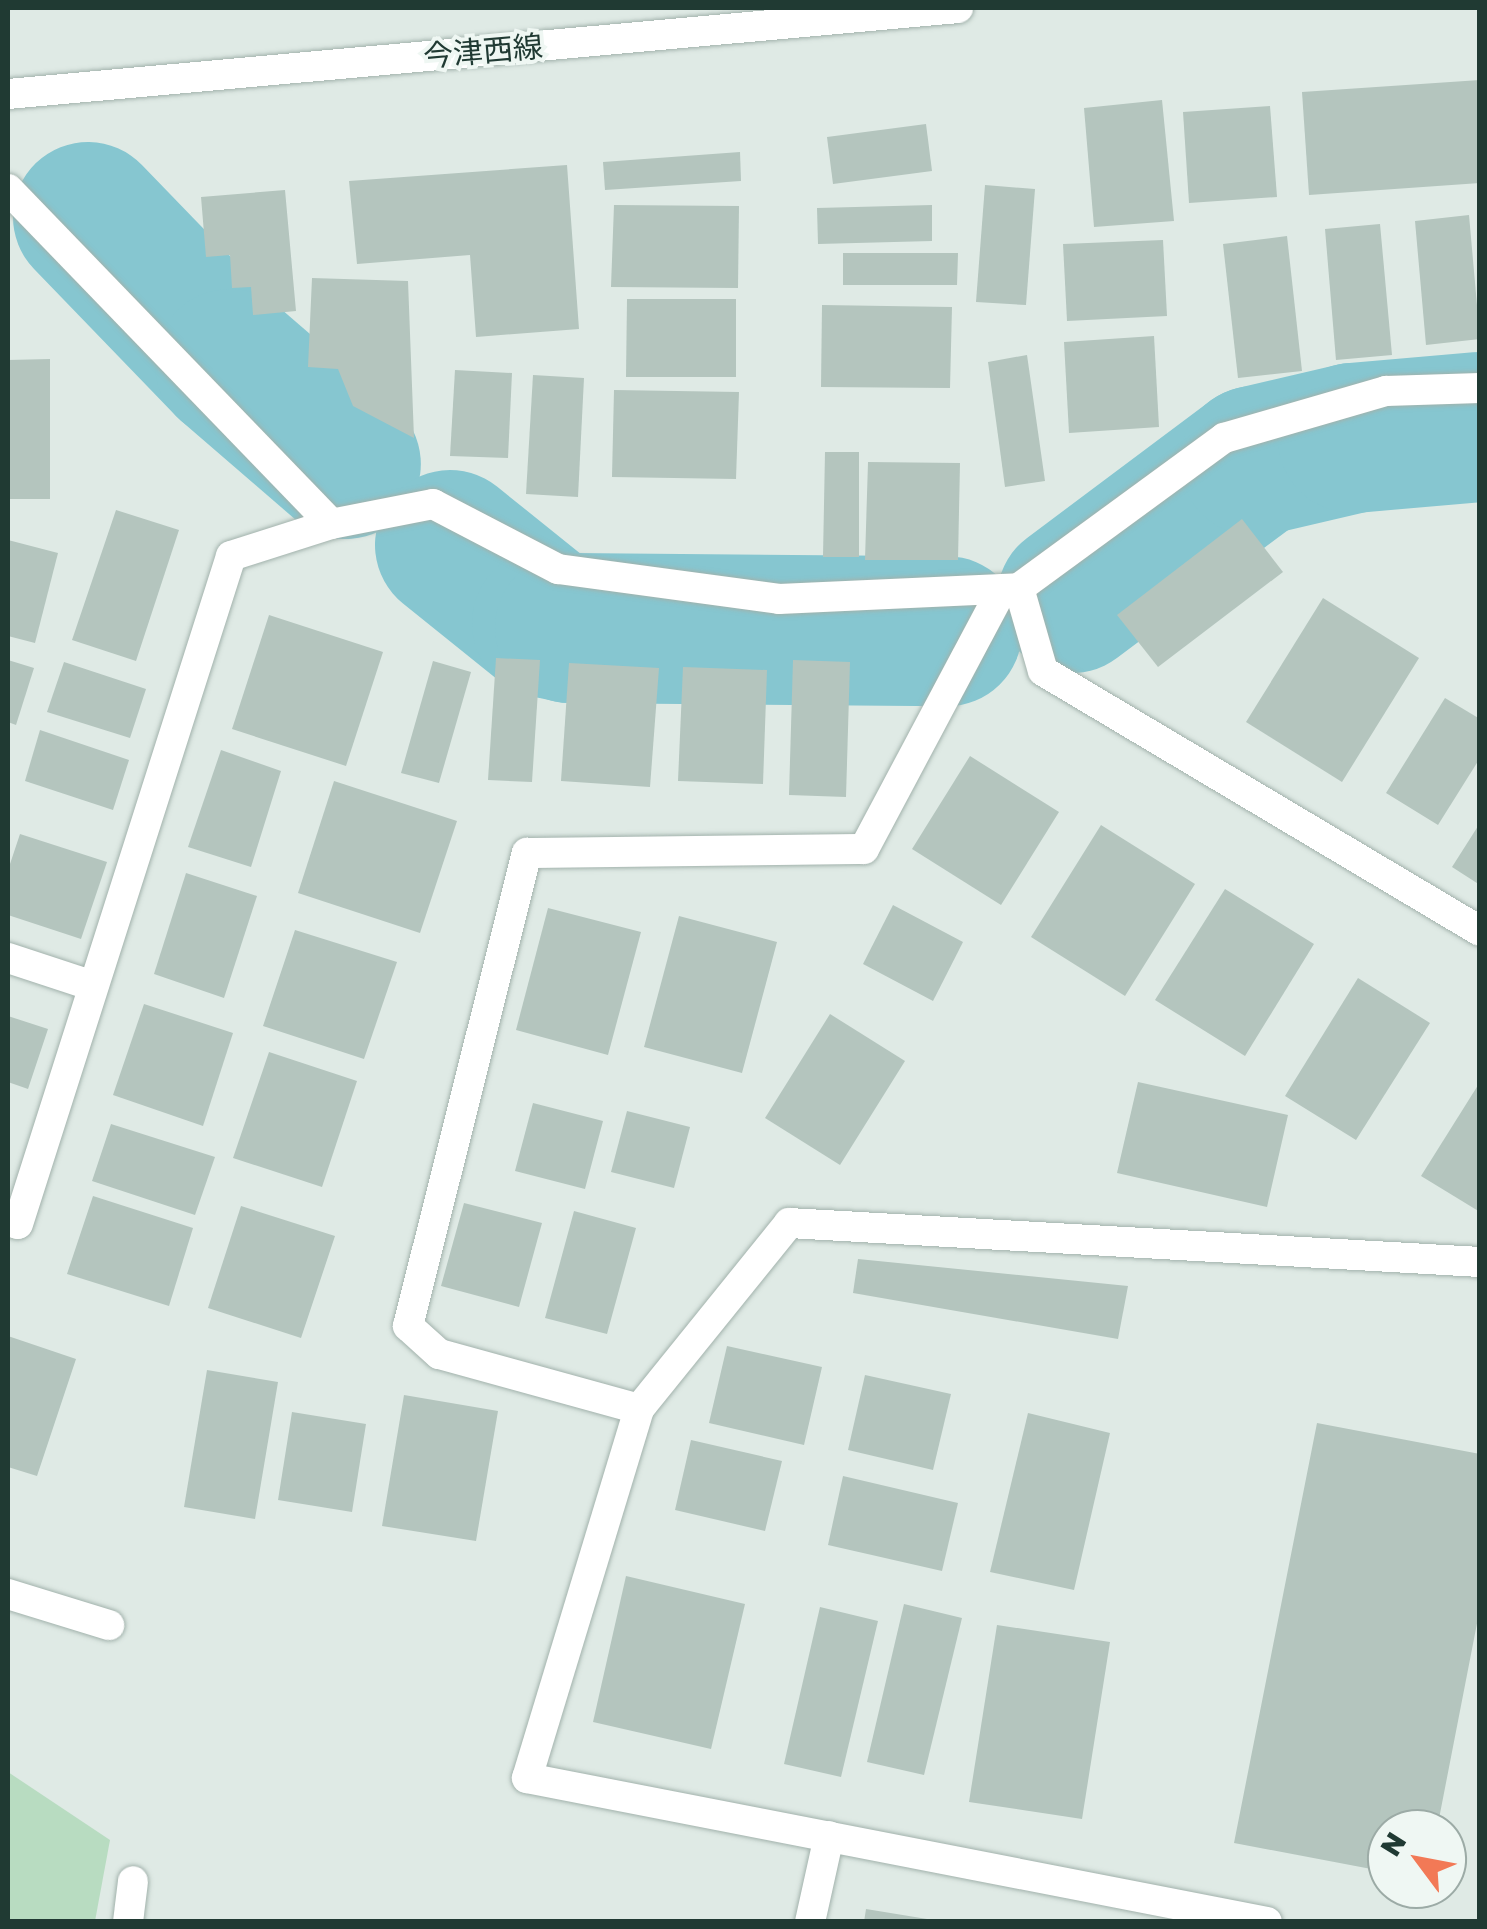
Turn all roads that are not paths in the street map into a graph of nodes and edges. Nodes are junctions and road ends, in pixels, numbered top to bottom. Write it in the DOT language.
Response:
graph roads {
  1 [pos="958,8"];
  2 [pos="8,94"];
  3 [pos="8,189"];
  4 [pos="1480,388"];
  5 [pos="331,524"];
  6 [pos="1011,588"];
  7 [pos="1480,932"];
  8 [pos="8,958"];
  9 [pos="90,985"];
  10 [pos="8,1221"];
  11 [pos="1480,1262"];
  12 [pos="638,1409"];
  13 [pos="8,1594"];
  14 [pos="108,1625"];
  15 [pos="829,1836"];
  16 [pos="133,1881"];
  17 [pos="128,1922"];
  18 [pos="810,1922"];
  19 [pos="1268,1922"];
  1 -- 2 [label="street, 今津西線"];
  3 -- 5 [label="street"];
  4 -- 6 [label="street"];
  5 -- 6 [label="street"];
  5 -- 9 [label="street"];
  6 -- 7 [label="street"];
  6 -- 12 [label="street"];
  8 -- 9 [label="street"];
  9 -- 10 [label="street"];
  11 -- 12 [label="street"];
  12 -- 15 [label="street"];
  13 -- 14 [label="street"];
  15 -- 18 [label="street"];
  15 -- 19 [label="street"];
  16 -- 17 [label="street"];
}
